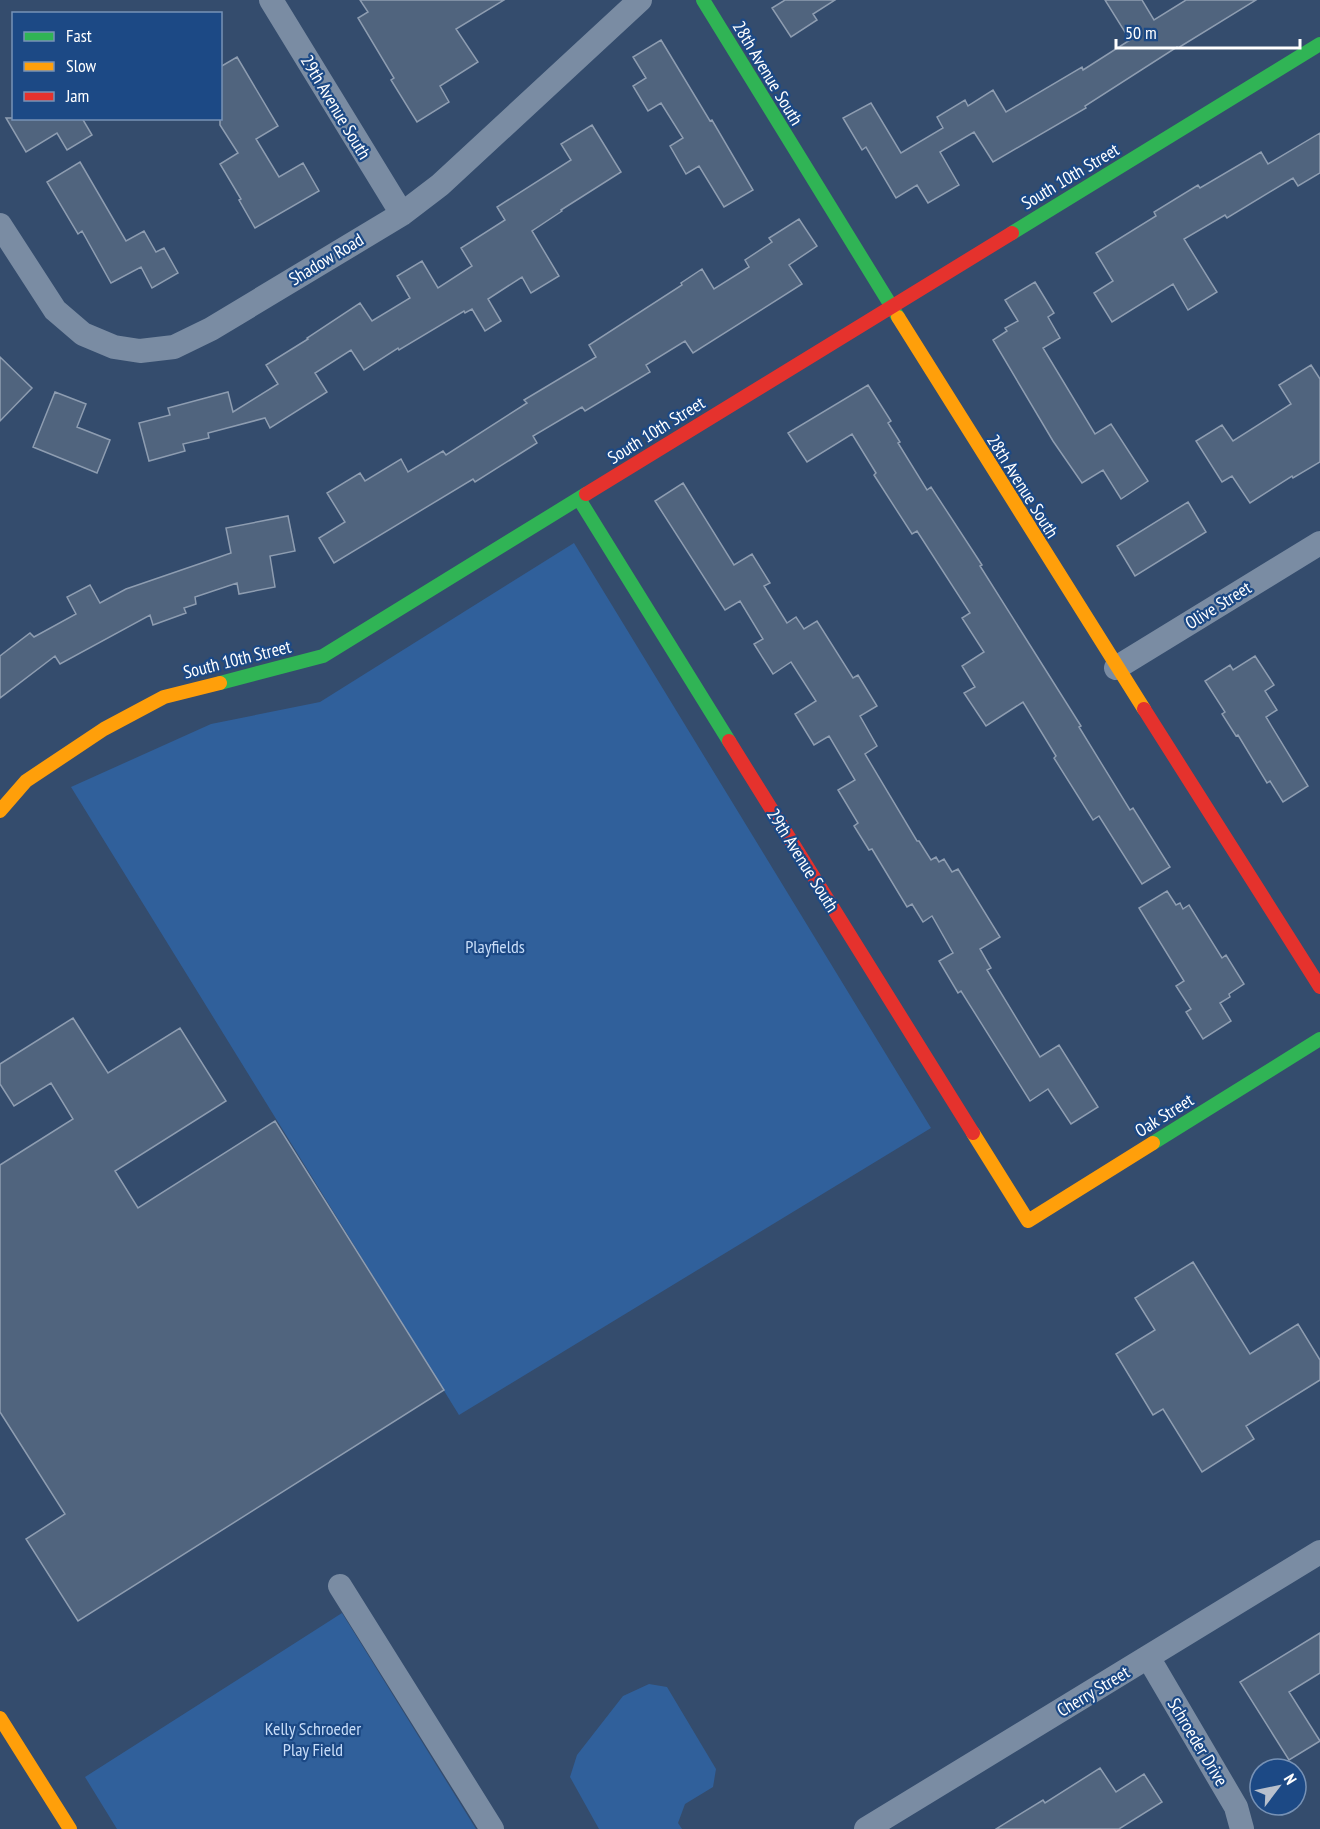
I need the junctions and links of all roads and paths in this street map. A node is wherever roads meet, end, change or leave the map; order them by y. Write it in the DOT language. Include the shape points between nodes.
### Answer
graph roads {
  1 [pos="271,0"];
  2 [pos="640,0"];
  3 [pos="703,0"];
  4 [pos="1320,44"];
  5 [pos="402,214"];
  6 [pos="0,225"];
  7 [pos="890,307"];
  8 [pos="579,498"];
  9 [pos="1320,543"];
  10 [pos="1116,668"];
  11 [pos="0,812"];
  12 [pos="1320,987"];
  13 [pos="1320,1039"];
  14 [pos="1028,1221"];
  15 [pos="1320,1552"];
  16 [pos="340,1586"];
  17 [pos="1148,1657"];
  18 [pos="0,1718"];
  19 [pos="70,1829"];
  20 [pos="492,1829"];
  21 [pos="866,1829"];
  22 [pos="1242,1829"];
  1 -- 5 [label="street, 29th Avenue South"];
  2 -- 5 [label="street, Shadow Road" via="440,185"];
  3 -- 7 [label="street, 28th Avenue South"];
  4 -- 7 [label="street, South 10th Street"];
  5 -- 6 [label="street, Shadow Road" via="210,329 174,347 140,351 114,347 83,334 55,310"];
  7 -- 8 [label="street, South 10th Street"];
  7 -- 10 [label="street, 28th Avenue South"];
  8 -- 11 [label="street, South 10th Street" via="323,656 164,697 144,707 26,781"];
  8 -- 14 [label="street, 29th Avenue South"];
  9 -- 10 [label="street, Olive Street"];
  10 -- 12 [label="street, 28th Avenue South"];
  13 -- 14 [label="street, Oak Street"];
  15 -- 17 [label="street, Cherry Street"];
  16 -- 20 [label="street"];
  17 -- 21 [label="street, Cherry Street"];
  17 -- 22 [label="street, Schroeder Drive" via="1236,1807"];
  18 -- 19 [label="street"];
}
